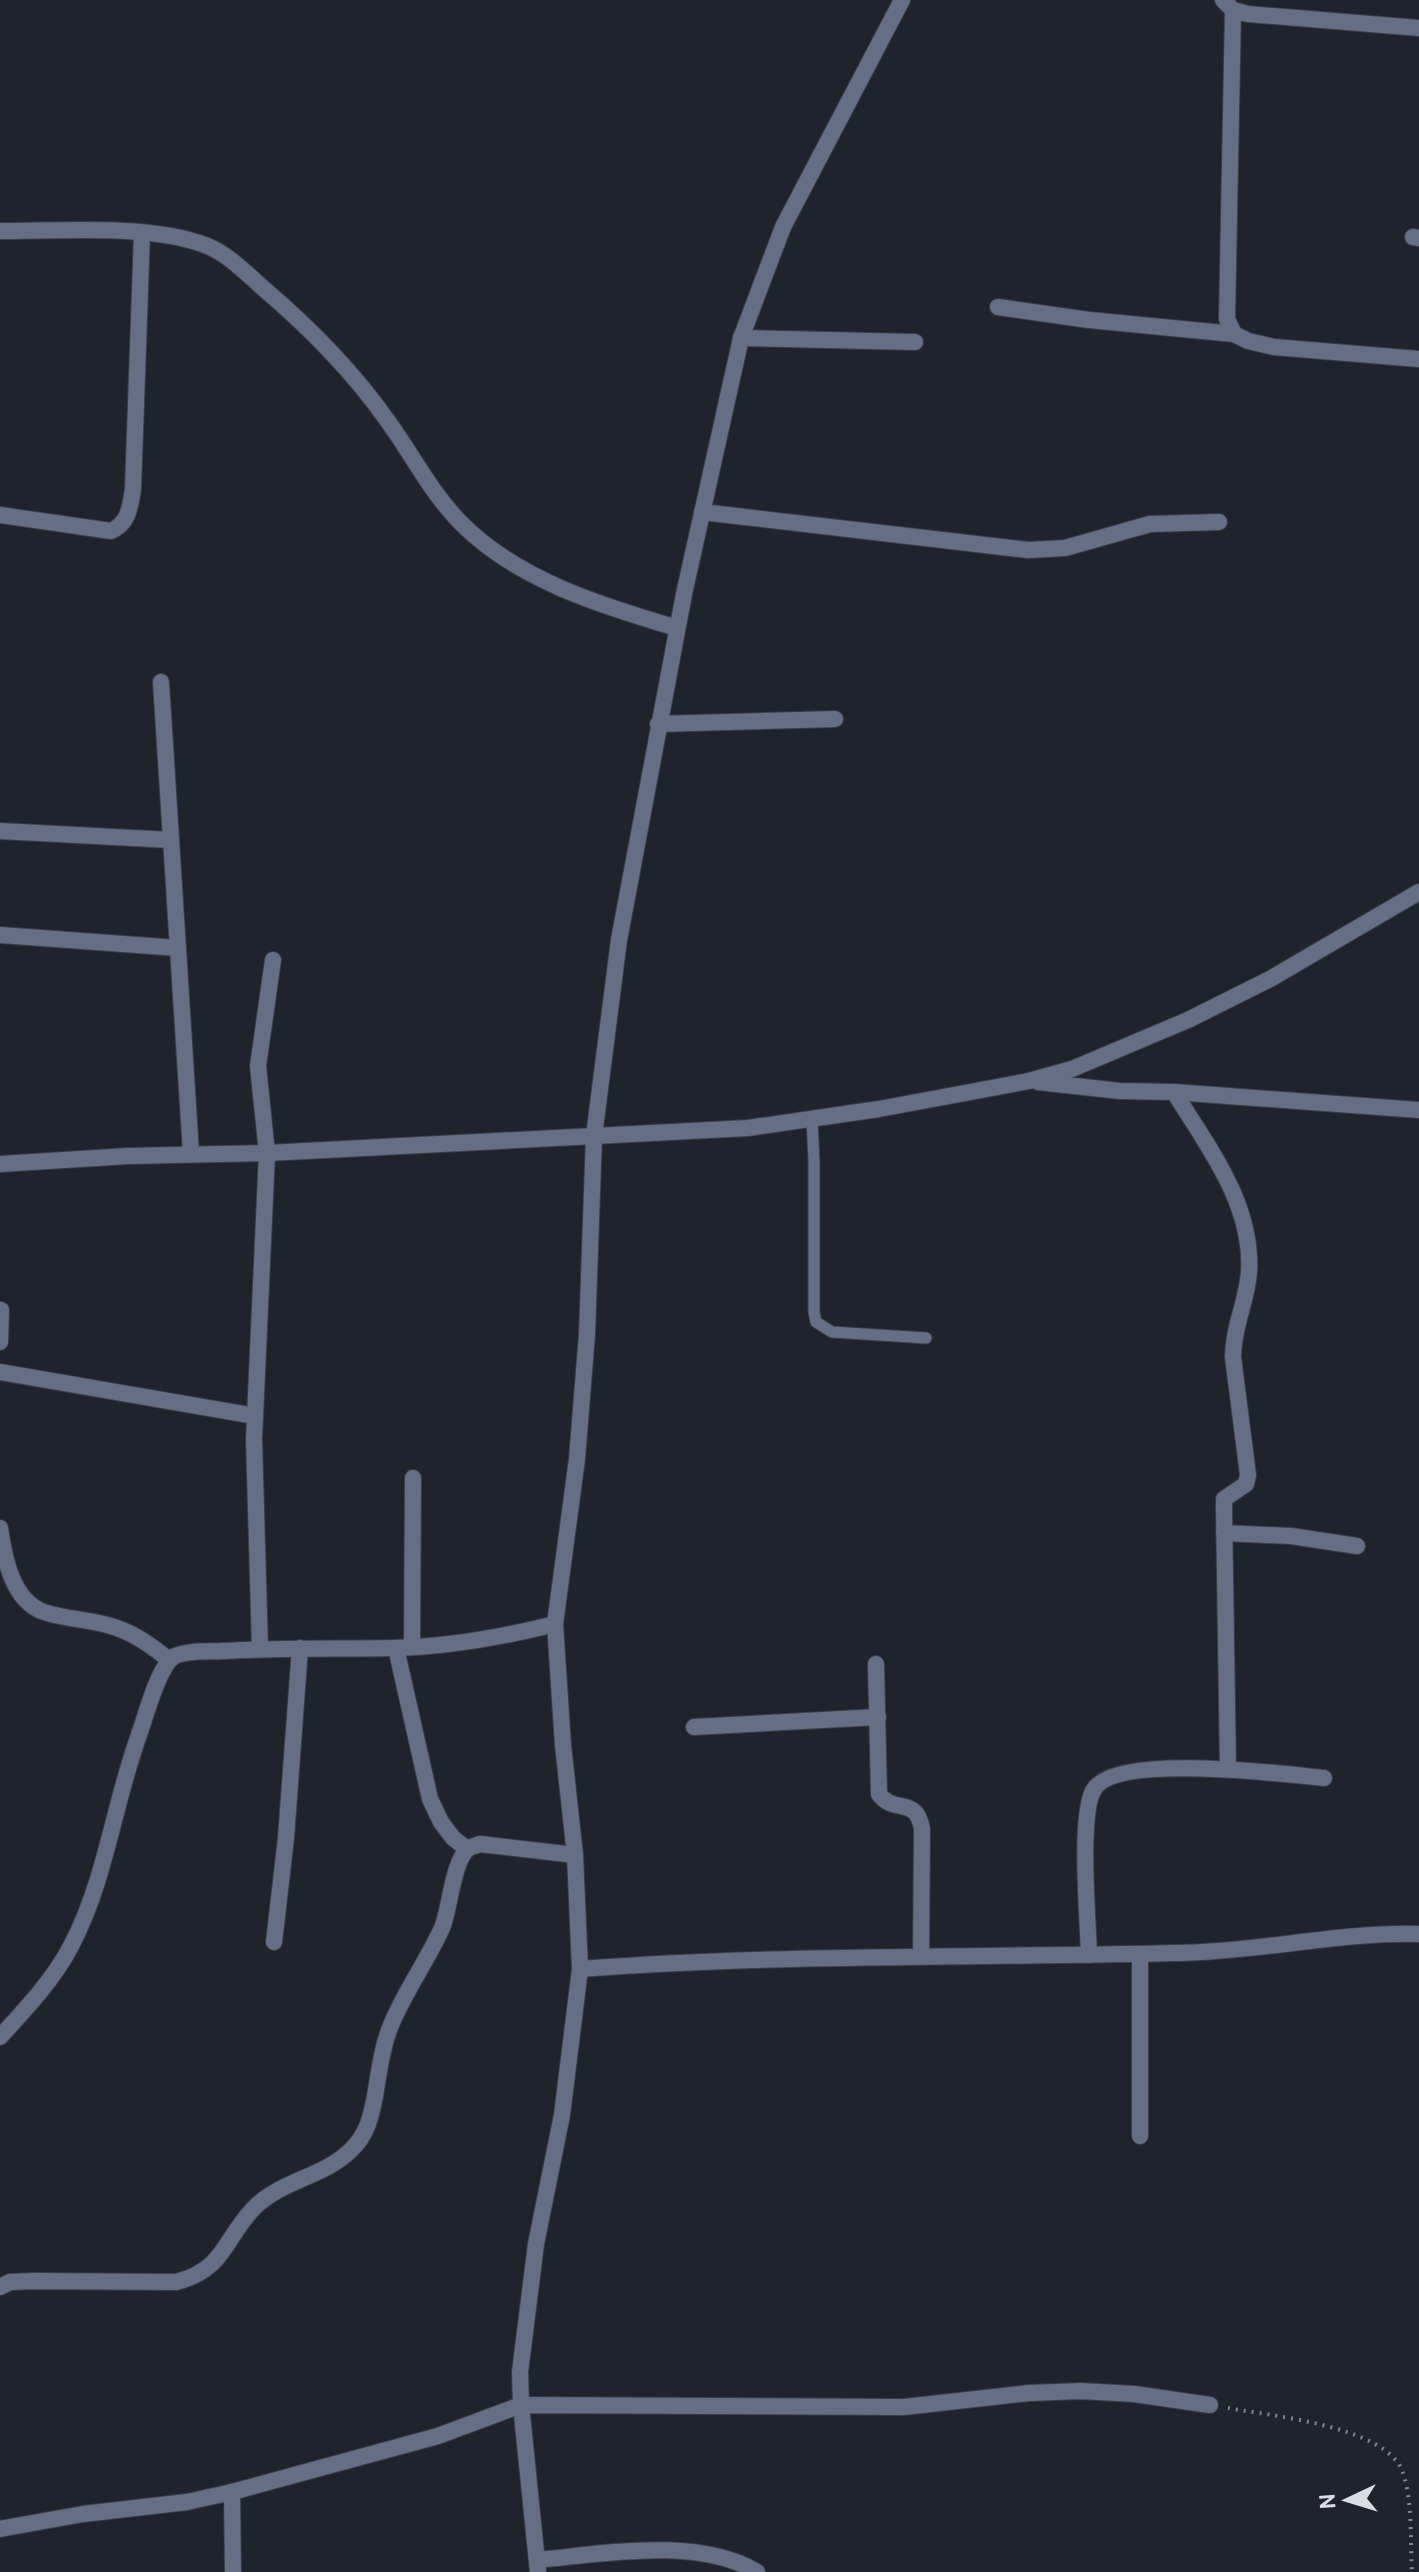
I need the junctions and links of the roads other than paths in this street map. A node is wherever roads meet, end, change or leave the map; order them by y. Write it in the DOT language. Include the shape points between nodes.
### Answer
graph roads {
  1 [pos="902,0"];
  2 [pos="1228,5"];
  3 [pos="1419,28"];
  4 [pos="0,231"];
  5 [pos="142,233"];
  6 [pos="998,307"];
  7 [pos="1234,334"];
  8 [pos="741,338"];
  9 [pos="915,342"];
  10 [pos="1419,359"];
  11 [pos="702,512"];
  12 [pos="0,515"];
  13 [pos="1219,522"];
  14 [pos="677,628"];
  15 [pos="161,682"];
  16 [pos="835,719"];
  17 [pos="658,724"];
  18 [pos="0,831"];
  19 [pos="171,840"];
  20 [pos="1419,892"];
  21 [pos="0,935"];
  22 [pos="178,948"];
  23 [pos="273,960"];
  24 [pos="1029,1081"];
  25 [pos="1174,1092"];
  26 [pos="1419,1110"];
  27 [pos="812,1119"];
  28 [pos="594,1136"];
  29 [pos="191,1153"];
  30 [pos="267,1153"];
  31 [pos="0,1164"];
  32 [pos="1,1310"];
  33 [pos="926,1338"];
  34 [pos="0,1342"];
  35 [pos="0,1372"];
  36 [pos="255,1416"];
  37 [pos="413,1478"];
  38 [pos="0,1528"];
  39 [pos="1224,1533"];
  40 [pos="1357,1546"];
  41 [pos="555,1624"];
  42 [pos="300,1648"];
  43 [pos="404,1648"];
  44 [pos="260,1649"];
  45 [pos="169,1660"];
  46 [pos="876,1664"];
  47 [pos="878,1717"];
  48 [pos="694,1727"];
  49 [pos="1228,1769"];
  50 [pos="1324,1778"];
  51 [pos="467,1849"];
  52 [pos="575,1855"];
  53 [pos="1419,1934"];
  54 [pos="274,1942"];
  55 [pos="1140,1954"];
  56 [pos="1089,1955"];
  57 [pos="921,1956"];
  58 [pos="580,1969"];
  59 [pos="0,2037"];
  60 [pos="1140,2136"];
  61 [pos="0,2287"];
  62 [pos="521,2405"];
  63 [pos="1210,2405"];
  64 [pos="232,2492"];
  65 [pos="0,2529"];
  66 [pos="538,2566"];
  67 [pos="233,2572"];
  68 [pos="757,2572"];
  1 -- 8 [label="street" via="804,183 767,263"];
  2 -- 3 [label="street" via="1248,14"];
  2 -- 7 [label="street" via="1227,319"];
  4 -- 5 [label="street"];
  5 -- 12 [label="street" via="133,489 122,526 111,531"];
  5 -- 14 [label="street" via="208,246 314,332 350,370 441,502 494,551 532,575"];
  6 -- 7 [label="street"];
  7 -- 10 [label="street" via="1274,347"];
  8 -- 9 [label="street"];
  8 -- 11 [label="street"];
  11 -- 13 [label="street" via="1028,550 1065,548 1150,524"];
  11 -- 14 [label="street"];
  14 -- 17 [label="street"];
  15 -- 19 [label="street"];
  16 -- 17 [label="street"];
  17 -- 28 [label="street" via="619,940"];
  18 -- 19 [label="street"];
  19 -- 22 [label="street"];
  20 -- 24 [label="street" via="1188,1020 1072,1069"];
  21 -- 22 [label="street"];
  22 -- 29 [label="street"];
  23 -- 30 [label="street" via="258,1066"];
  24 -- 25 [label="street"];
  24 -- 27 [label="street"];
  25 -- 26 [label="street"];
  25 -- 39 [label="street" via="1238,1202 1247,1245 1249,1273 1233,1357 1248,1475 1246,1484 1224,1499"];
  27 -- 28 [label="street"];
  27 -- 33 [label="lane" via="816,1322 832,1332"];
  28 -- 30 [label="street"];
  28 -- 41 [label="street" via="587,1334"];
  29 -- 30 [label="street"];
  29 -- 31 [label="street"];
  30 -- 36 [label="street"];
  32 -- 34 [label="street"];
  35 -- 36 [label="street"];
  36 -- 44 [label="street"];
  37 -- 43 [label="street"];
  38 -- 45 [label="street" via="11,1577 30,1605 135,1635"];
  39 -- 40 [label="street"];
  39 -- 49 [label="street"];
  41 -- 43 [label="street"];
  41 -- 52 [label="street"];
  42 -- 43 [label="street"];
  42 -- 44 [label="street"];
  42 -- 54 [label="street"];
  43 -- 51 [label="street" via="430,1799 453,1838"];
  44 -- 45 [label="street" via="193,1652"];
  45 -- 59 [label="street" via="129,1760 72,1945"];
  46 -- 47 [label="street"];
  47 -- 48 [label="street"];
  47 -- 57 [label="street" via="879,1794 920,1817"];
  49 -- 50 [label="street"];
  49 -- 56 [label="street" via="1125,1772 1094,1787 1086,1817"];
  51 -- 52 [label="street" via="480,1844"];
  51 -- 61 [label="street" via="458,1863 441,1928 389,2028 371,2117 364,2136 350,2151 258,2204 214,2263 195,2277 152,2283 10,2282"];
  52 -- 58 [label="street"];
  53 -- 55 [label="street"];
  55 -- 56 [label="street"];
  55 -- 60 [label="street"];
  56 -- 57 [label="street"];
  57 -- 58 [label="street" via="680,1961"];
  58 -- 62 [label="street" via="562,2115 533,2268"];
  62 -- 63 [label="street" via="904,2407 1081,2391"];
  62 -- 64 [label="street" via="438,2436"];
  62 -- 66 [label="street"];
  64 -- 65 [label="street"];
  64 -- 67 [label="street"];
  66 -- 68 [label="street" via="643,2551 732,2559"];
}
